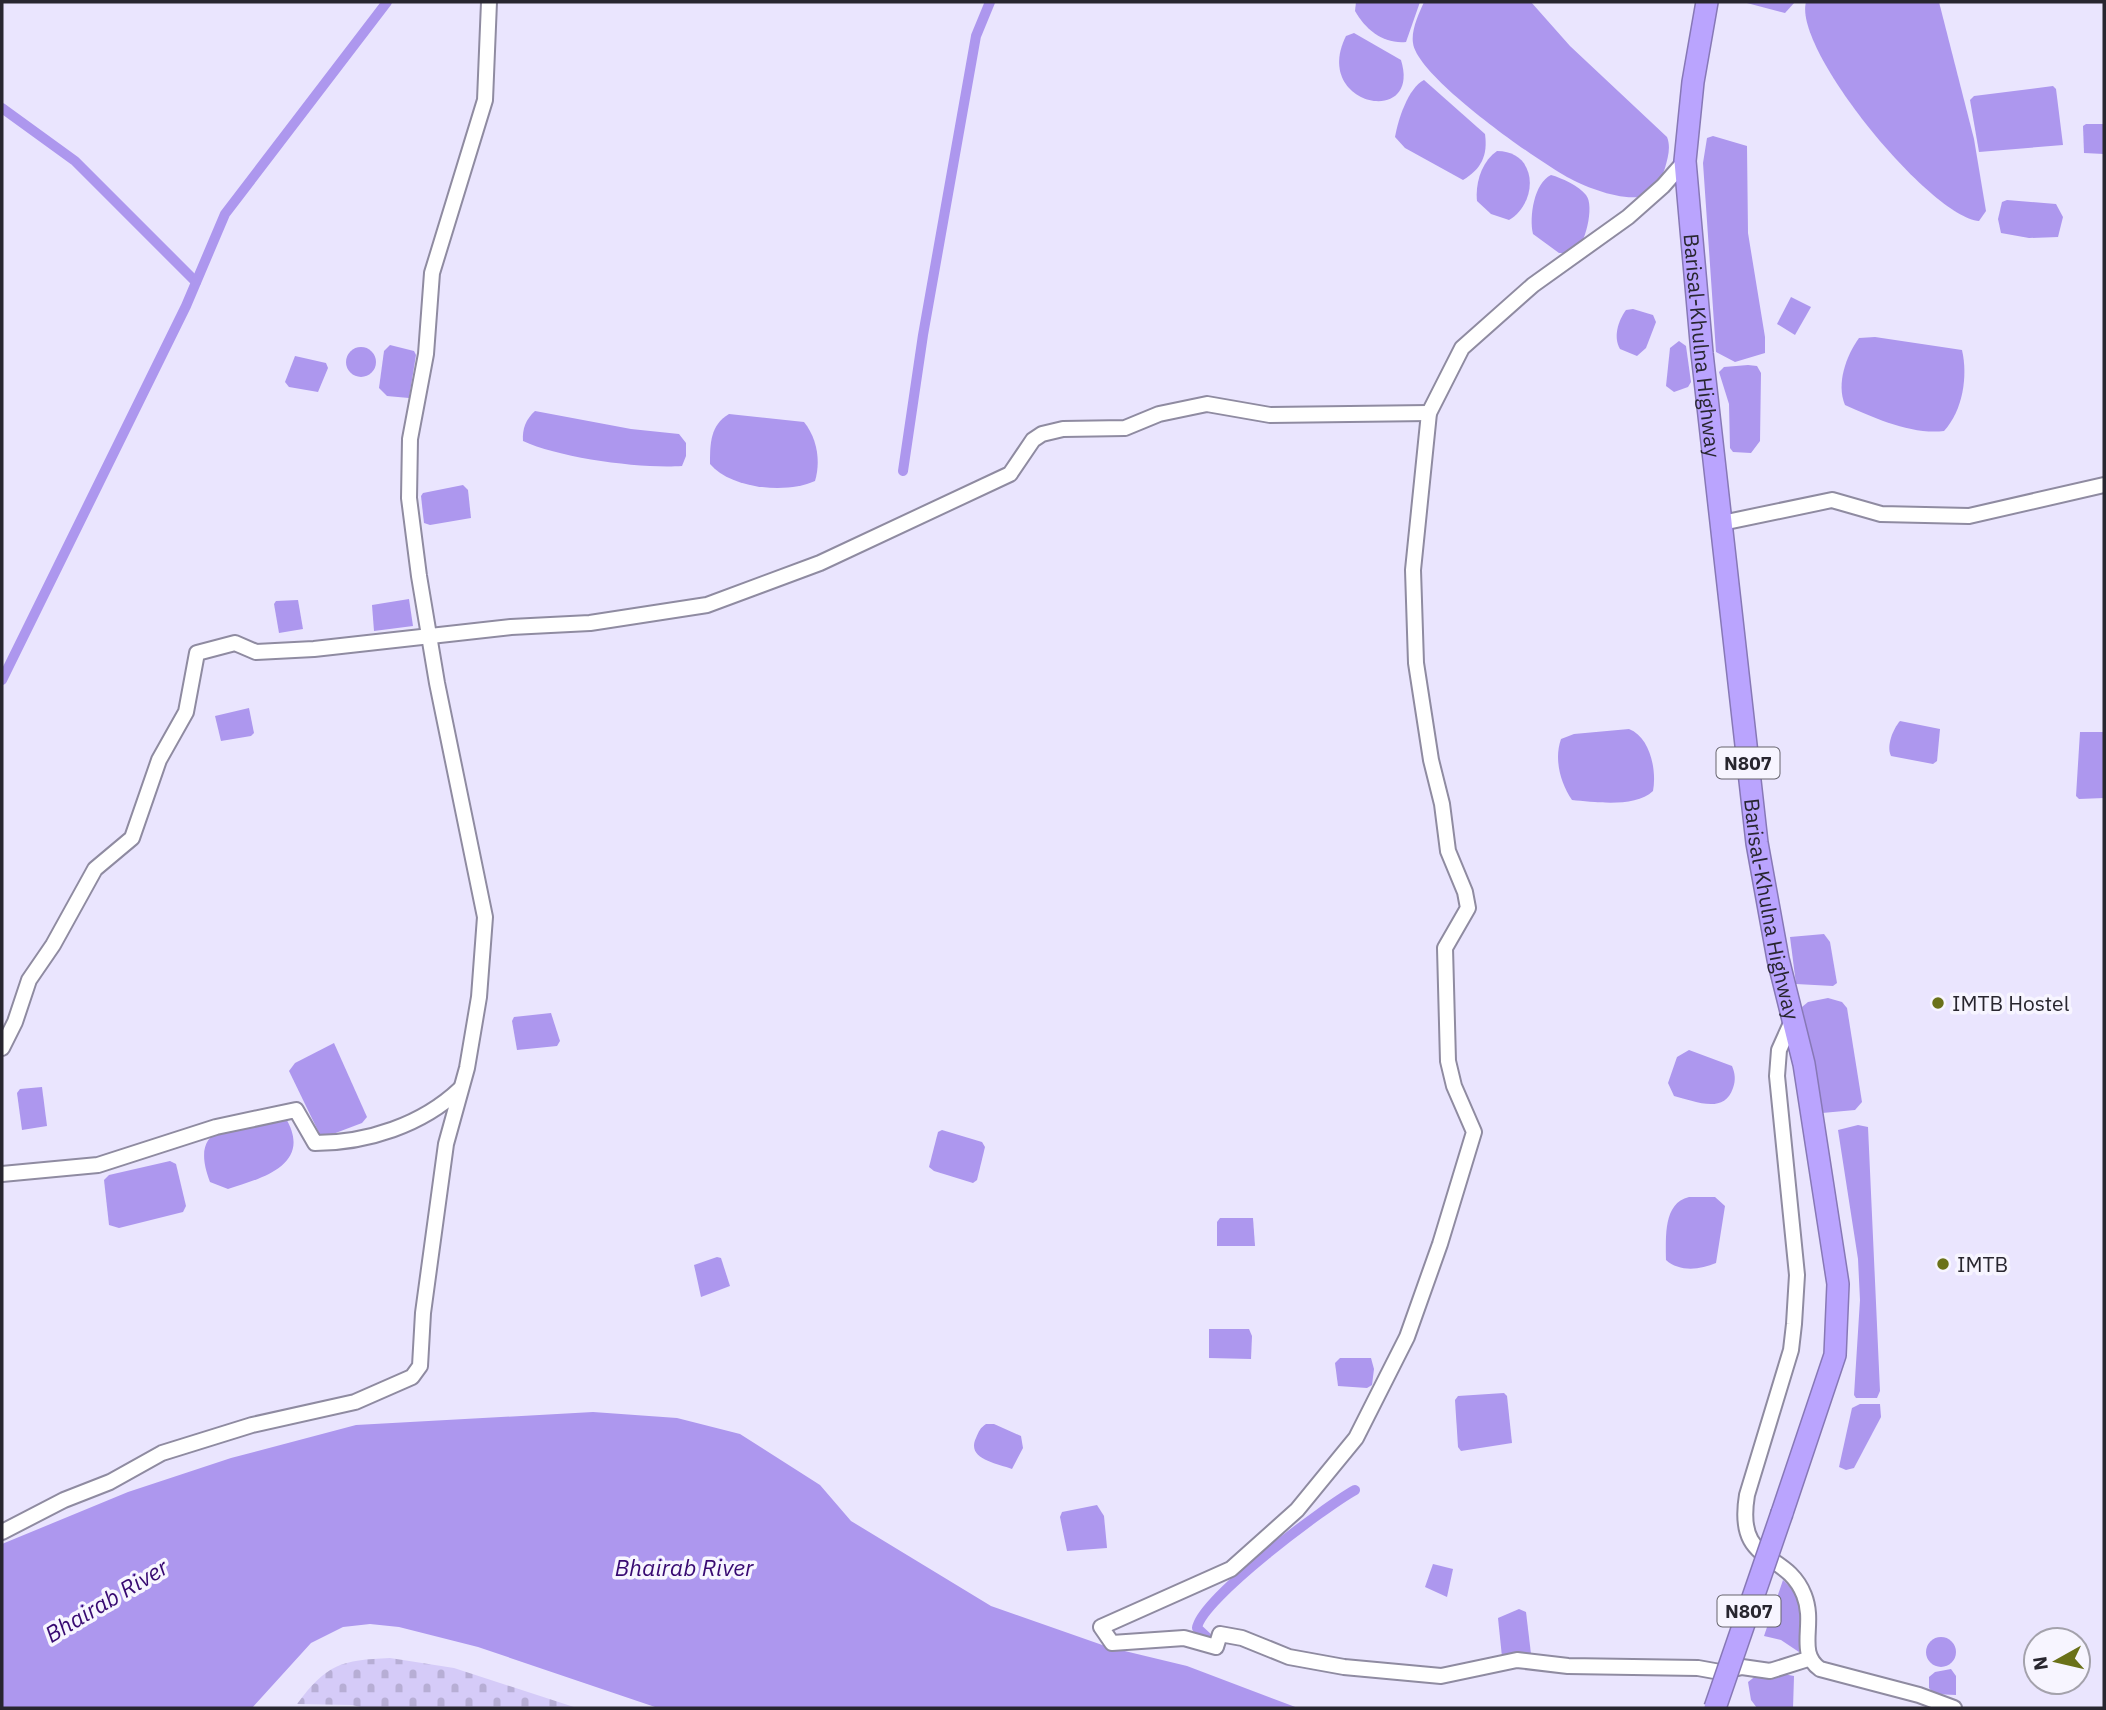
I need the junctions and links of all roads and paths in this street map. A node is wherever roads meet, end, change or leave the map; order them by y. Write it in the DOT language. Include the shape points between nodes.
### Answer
graph roads {
  1 [pos="489,2"];
  2 [pos="1707,2"];
  3 [pos="1685,161"];
  4 [pos="1429,413"];
  5 [pos="2104,485"];
  6 [pos="1722,523"];
  7 [pos="430,636"];
  8 [pos="1793,1019"];
  9 [pos="2,1048"];
  10 [pos="462,1087"];
  11 [pos="2,1174"];
  12 [pos="2,1532"];
  13 [pos="1808,1659"];
  14 [pos="1716,1708"];
  15 [pos="1954,1708"];
  1 -- 7 [label="street" via="485,100 432,273 426,354 410,439 409,498"];
  2 -- 3 [label="highway, Barisal-Khulna Highway / N807"];
  3 -- 4 [label="street" via="1628,217 1533,285 1462,348"];
  3 -- 6 [label="highway, Barisal-Khulna Highway / N807"];
  4 -- 7 [label="street" via="1270,415 1207,404 1159,414 1125,428 1063,429 1034,440 1010,474 820,563 707,606 590,623"];
  4 -- 13 [label="street" via="1413,570 1416,663 1448,851 1468,908 1445,948 1448,1061 1474,1132 1407,1336 1356,1438 1297,1510 1231,1569 1101,1627 1112,1643 1184,1638 1214,1647 1220,1634 1289,1657 1441,1676 1517,1660 1720,1672 1742,1667 1770,1671"];
  5 -- 6 [label="street" via="1969,516 1881,514 1832,500"];
  6 -- 8 [label="highway, Barisal-Khulna Highway / N807" via="1757,843"];
  7 -- 9 [label="street" via="256,652 234,643 197,653 186,712 159,760 132,838 95,869 29,980"];
  7 -- 10 [label="street" via="485,917 478,997"];
  8 -- 13 [label="street" via="1779,1050 1777,1076 1797,1275 1794,1324 1791,1350 1743,1516 1746,1534 1804,1594 1811,1623"];
  8 -- 14 [label="highway, Barisal-Khulna Highway / N807, bridge" via="1838,1284 1835,1355"];
  10 -- 11 [label="street" via="414,1122 359,1138 315,1143 296,1110 216,1127 98,1165"];
  10 -- 12 [label="street" via="446,1144 418,1372 355,1402 252,1425 162,1453"];
  13 -- 15 [label="street" via="1820,1670"];
}
